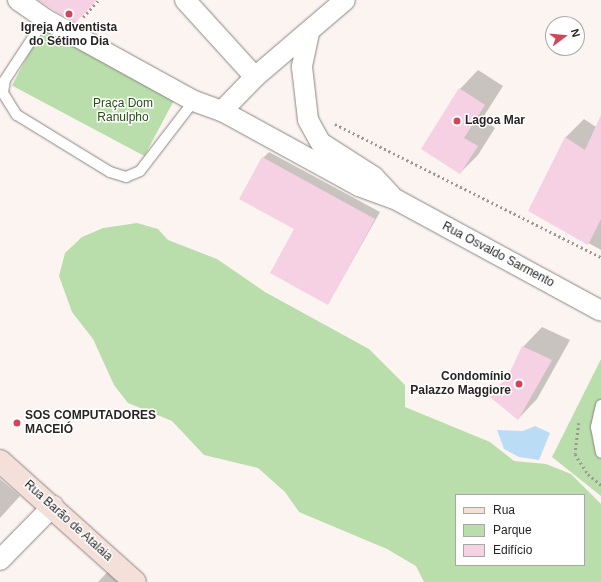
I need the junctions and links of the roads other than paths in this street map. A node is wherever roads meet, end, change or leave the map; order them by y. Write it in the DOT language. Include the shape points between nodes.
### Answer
graph roads {
  1 [pos="18,0"];
  2 [pos="185,0"];
  3 [pos="345,0"];
  4 [pos="45,19"];
  5 [pos="309,33"];
  6 [pos="255,77"];
  7 [pos="194,101"];
  8 [pos="222,111"];
  9 [pos="308,120"];
  10 [pos="285,145"];
  11 [pos="395,199"];
  12 [pos="601,311"];
  13 [pos="601,405"];
  14 [pos="601,453"];
  15 [pos="0,461"];
  16 [pos="53,506"];
  17 [pos="0,560"];
  18 [pos="135,582"];
  1 -- 4 [label="street, Rua Osvaldo Sarmento"];
  2 -- 6 [label="street"];
  3 -- 5 [label="street"];
  4 -- 7 [label="street, Rua Osvaldo Sarmento"];
  4 -- 7 [label="lane" via="5,80 3,93 17,115 110,172 126,177 140,171"];
  5 -- 6 [label="street"];
  5 -- 9 [label="street, Rua Osvaldo Sarmento" via="302,68"];
  6 -- 8 [label="street"];
  7 -- 8 [label="street, Rua Osvaldo Sarmento"];
  8 -- 10 [label="street, Rua Osvaldo Sarmento"];
  9 -- 10 [label="street"];
  9 -- 11 [label="street, Rua Osvaldo Sarmento" via="321,142 374,177"];
  10 -- 11 [label="street, Rua Osvaldo Sarmento" via="359,186"];
  11 -- 12 [label="street, Rua Osvaldo Sarmento"];
  13 -- 14 [label="lane" via="596,427"];
  15 -- 16 [label="main road, Rua Barão de Atalaia"];
  16 -- 17 [label="street"];
  16 -- 18 [label="main road, Rua Barão de Atalaia"];
}
